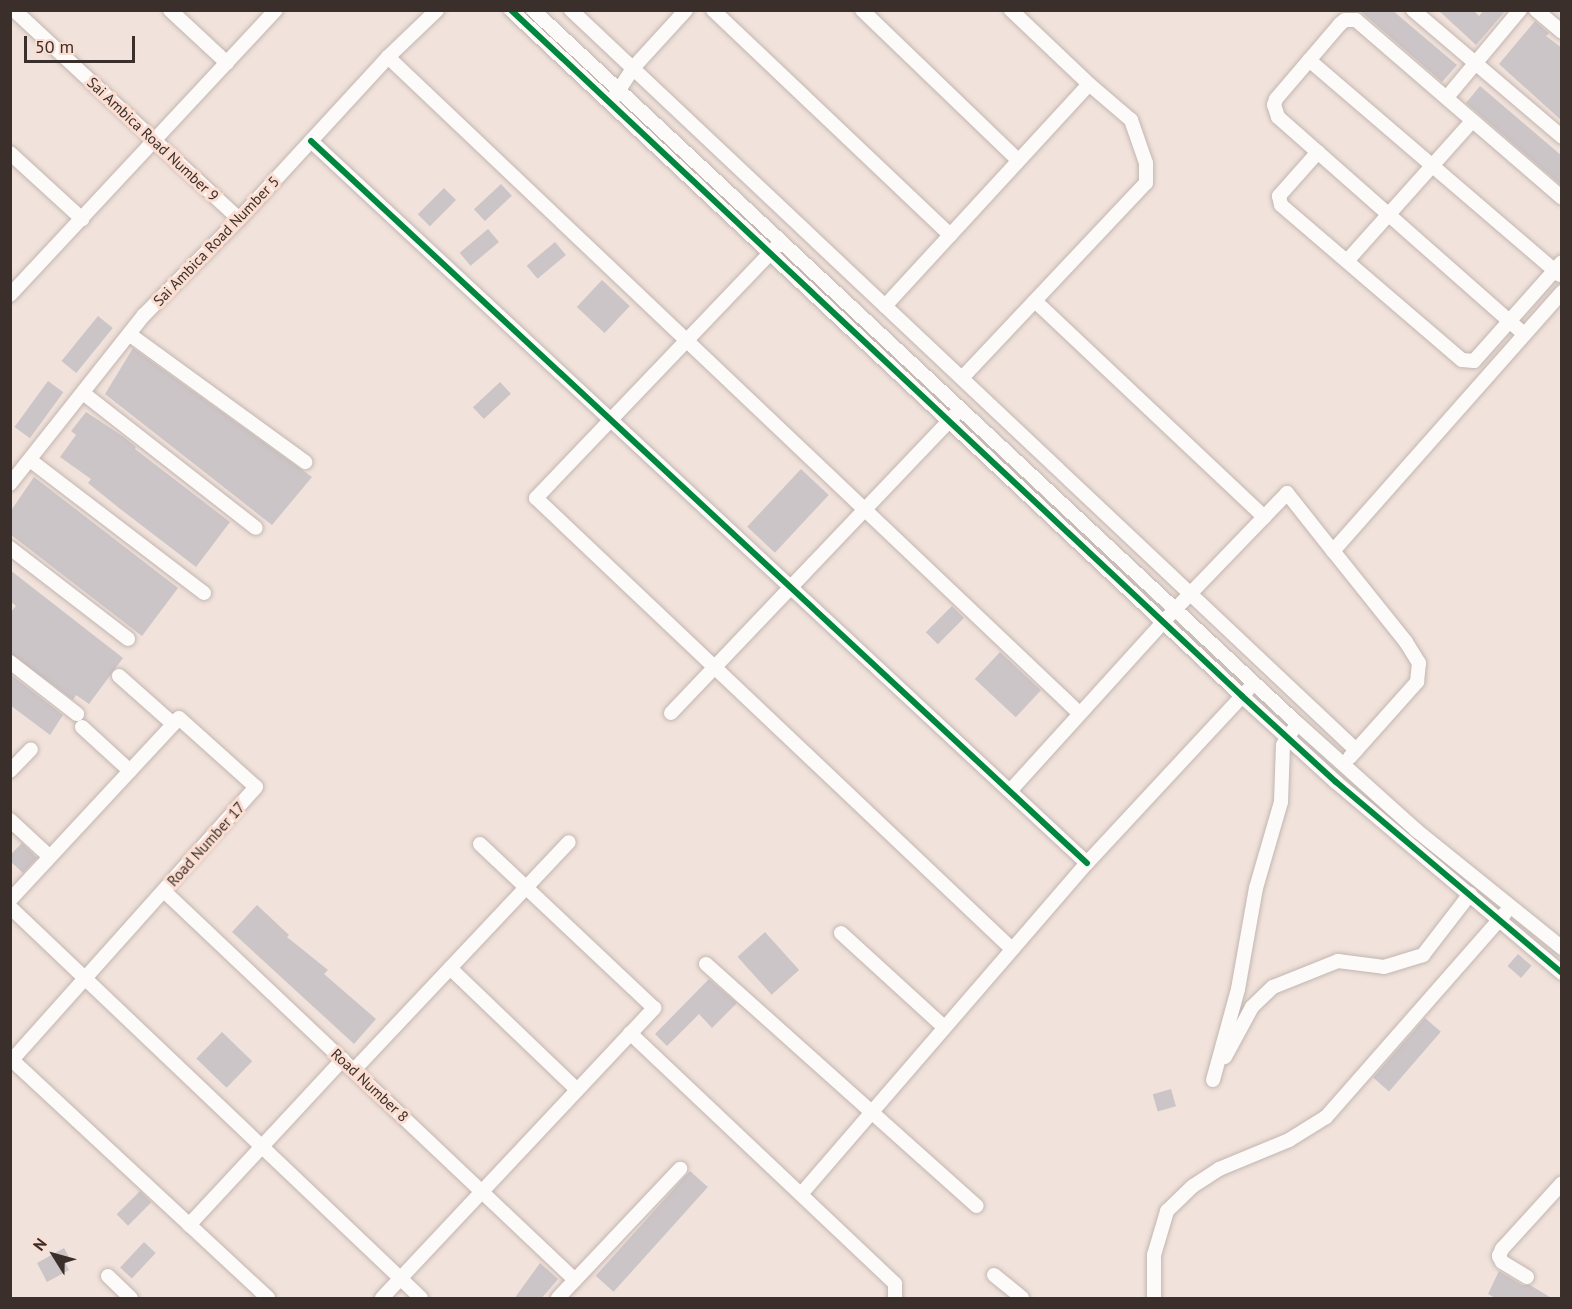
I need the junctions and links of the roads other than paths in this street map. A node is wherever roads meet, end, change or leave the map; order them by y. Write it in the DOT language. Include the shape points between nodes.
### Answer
graph roads {
  1 [pos="14,10"];
  2 [pos="170,10"];
  3 [pos="276,10"];
  4 [pos="436,10"];
  5 [pos="511,10"];
  6 [pos="533,10"];
  7 [pos="571,10"];
  8 [pos="686,10"];
  9 [pos="713,10"];
  10 [pos="862,10"];
  11 [pos="1011,10"];
  12 [pos="1413,10"];
  13 [pos="1520,10"];
  14 [pos="1536,10"];
  15 [pos="1562,32"];
  16 [pos="388,57"];
  17 [pos="1309,60"];
  18 [pos="227,63"];
  19 [pos="1475,64"];
  20 [pos="633,68"];
  21 [pos="1089,84"];
  22 [pos="619,90"];
  23 [pos="1448,96"];
  24 [pos="611,103"];
  25 [pos="1472,121"];
  26 [pos="1562,137"];
  27 [pos="155,141"];
  28 [pos="311,141"];
  29 [pos="1318,152"];
  30 [pos="10,153"];
  31 [pos="1018,160"];
  32 [pos="1432,165"];
  33 [pos="1562,198"];
  34 [pos="1389,215"];
  35 [pos="82,219"];
  36 [pos="239,219"];
  37 [pos="950,235"];
  38 [pos="780,242"];
  39 [pos="770,254"];
  40 [pos="1347,261"];
  41 [pos="1559,269"];
  42 [pos="1562,292"];
  43 [pos="10,295"];
  44 [pos="1035,301"];
  45 [pos="885,306"];
  46 [pos="1509,321"];
  47 [pos="129,334"];
  48 [pos="1524,334"];
  49 [pos="685,339"];
  50 [pos="962,378"];
  51 [pos="83,393"];
  52 [pos="960,409"];
  53 [pos="610,419"];
  54 [pos="949,421"];
  55 [pos="30,460"];
  56 [pos="305,462"];
  57 [pos="10,484"];
  58 [pos="865,510"];
  59 [pos="1264,517"];
  60 [pos="256,528"];
  61 [pos="10,548"];
  62 [pos="1333,551"];
  63 [pos="791,588"];
  64 [pos="204,593"];
  65 [pos="1192,594"];
  66 [pos="1177,611"];
  67 [pos="1164,622"];
  68 [pos="128,639"];
  69 [pos="10,662"];
  70 [pos="715,668"];
  71 [pos="119,676"];
  72 [pos="1254,683"];
  73 [pos="1242,696"];
  74 [pos="1079,713"];
  75 [pos="671,714"];
  76 [pos="176,721"];
  77 [pos="1298,724"];
  78 [pos="1287,738"];
  79 [pos="31,749"];
  80 [pos="1356,750"];
  81 [pos="1343,765"];
  82 [pos="10,771"];
  83 [pos="130,771"];
  84 [pos="1010,791"];
  85 [pos="10,820"];
  86 [pos="569,842"];
  87 [pos="480,844"];
  88 [pos="50,857"];
  89 [pos="1087,863"];
  90 [pos="526,888"];
  91 [pos="164,891"];
  92 [pos="1470,894"];
  93 [pos="10,900"];
  94 [pos="10,907"];
  95 [pos="1510,907"];
  96 [pos="1500,920"];
  97 [pos="841,933"];
  98 [pos="1562,948"];
  99 [pos="1012,949"];
  100 [pos="706,964"];
  101 [pos="1559,964"];
  102 [pos="450,968"];
  103 [pos="85,978"];
  104 [pos="944,1027"];
  105 [pos="630,1033"];
  106 [pos="343,1059"];
  107 [pos="11,1061"];
  108 [pos="354,1070"];
  109 [pos="577,1090"];
  110 [pos="871,1113"];
  111 [pos="262,1147"];
  112 [pos="680,1169"];
  113 [pos="1562,1183"];
  114 [pos="483,1191"];
  115 [pos="802,1193"];
  116 [pos="977,1206"];
  117 [pos="189,1225"];
  118 [pos="994,1275"];
  119 [pos="108,1276"];
  120 [pos="1527,1277"];
  121 [pos="400,1279"];
  122 [pos="575,1280"];
  123 [pos="131,1299"];
  124 [pos="268,1299"];
  125 [pos="382,1299"];
  126 [pos="421,1299"];
  127 [pos="558,1299"];
  128 [pos="895,1299"];
  129 [pos="1022,1299"];
  130 [pos="1154,1299"];
  1 -- 27 [label="street, Sai Ambica Road Number 9"];
  2 -- 18 [label="street"];
  3 -- 18 [label="street"];
  4 -- 16 [label="street, Sai Ambica Road Number 5"];
  5 -- 24 [label="street"];
  6 -- 22 [label="street"];
  7 -- 20 [label="street"];
  8 -- 20 [label="street"];
  9 -- 37 [label="street"];
  10 -- 31 [label="street"];
  11 -- 21 [label="street"];
  12 -- 19 [label="street"];
  13 -- 19 [label="street"];
  14 -- 15 [label="street"];
  16 -- 28 [label="street, Sai Ambica Road Number 5"];
  16 -- 49 [label="street"];
  17 -- 25 [label="street" via="1340,24 1356,20"];
  17 -- 29 [label="street" via="1274,105 1278,117"];
  17 -- 32 [label="street"];
  18 -- 27 [label="street"];
  19 -- 23 [label="street"];
  19 -- 26 [label="street"];
  20 -- 22 [label="street"];
  20 -- 45 [label="street"];
  21 -- 31 [label="street"];
  21 -- 44 [label="street" via="1131,120 1146,163 1146,183"];
  22 -- 24 [label="street"];
  22 -- 38 [label="street"];
  24 -- 39 [label="street"];
  25 -- 32 [label="street"];
  25 -- 33 [label="street"];
  27 -- 35 [label="street"];
  27 -- 36 [label="street, Sai Ambica Road Number 9"];
  28 -- 36 [label="street, Sai Ambica Road Number 5"];
  28 -- 53 [label="street"];
  29 -- 34 [label="street"];
  29 -- 40 [label="street" via="1279,196 1281,205"];
  30 -- 35 [label="street"];
  31 -- 37 [label="street"];
  32 -- 34 [label="street"];
  32 -- 41 [label="street"];
  34 -- 40 [label="street"];
  34 -- 46 [label="street"];
  35 -- 43 [label="street"];
  36 -- 47 [label="street, Sai Ambica Road Number 5"];
  37 -- 45 [label="street"];
  38 -- 39 [label="street"];
  38 -- 52 [label="street"];
  39 -- 49 [label="street"];
  39 -- 54 [label="street"];
  40 -- 46 [label="street" via="1462,360 1474,361"];
  41 -- 46 [label="street"];
  42 -- 48 [label="street"];
  44 -- 50 [label="street"];
  44 -- 59 [label="street"];
  45 -- 50 [label="street"];
  46 -- 48 [label="street"];
  47 -- 51 [label="street, Sai Ambica Road Number 5"];
  47 -- 56 [label="street"];
  48 -- 62 [label="street"];
  49 -- 53 [label="street"];
  49 -- 58 [label="street"];
  50 -- 65 [label="street"];
  51 -- 55 [label="street, Sai Ambica Road Number 5"];
  51 -- 60 [label="street"];
  52 -- 54 [label="street"];
  52 -- 66 [label="street"];
  53 -- 63 [label="street"];
  53 -- 70 [label="street" via="536,498"];
  54 -- 58 [label="street"];
  54 -- 67 [label="street"];
  55 -- 57 [label="street, Sai Ambica Road Number 5"];
  55 -- 64 [label="street"];
  58 -- 63 [label="street"];
  58 -- 74 [label="street"];
  59 -- 62 [label="street" via="1287,493"];
  59 -- 65 [label="street"];
  61 -- 68 [label="street"];
  62 -- 80 [label="street" via="1419,663 1417,682"];
  63 -- 70 [label="street"];
  63 -- 84 [label="street"];
  65 -- 66 [label="street"];
  65 -- 80 [label="street"];
  66 -- 67 [label="street"];
  66 -- 72 [label="street"];
  67 -- 73 [label="street"];
  67 -- 74 [label="street"];
  69 -- 83 [label="street" via="80,721"];
  70 -- 75 [label="street"];
  70 -- 99 [label="street"];
  71 -- 76 [label="street"];
  72 -- 73 [label="street"];
  72 -- 77 [label="street"];
  73 -- 78 [label="street"];
  73 -- 89 [label="street"];
  74 -- 84 [label="street"];
  76 -- 83 [label="street"];
  76 -- 91 [label="street, Road Number 17" via="256,787"];
  77 -- 78 [label="street"];
  77 -- 81 [label="street"];
  78 -- 92 [label="street"];
  78 -- 92 [label="street" via="1283,745 1281,802 1256,888 1238,989 1213,1080 1252,1007 1273,987 1338,961 1384,967 1423,955"];
  79 -- 82 [label="street"];
  80 -- 81 [label="street"];
  81 -- 95 [label="street"];
  83 -- 88 [label="street"];
  84 -- 89 [label="street"];
  85 -- 88 [label="street"];
  86 -- 90 [label="street"];
  87 -- 90 [label="street"];
  88 -- 93 [label="street"];
  89 -- 99 [label="street"];
  90 -- 102 [label="street"];
  90 -- 105 [label="street" via="654,1008"];
  91 -- 103 [label="street, Road Number 17"];
  91 -- 106 [label="street, Road Number 8"];
  92 -- 96 [label="street"];
  94 -- 103 [label="street"];
  95 -- 96 [label="street"];
  95 -- 98 [label="street"];
  96 -- 101 [label="street"];
  96 -- 130 [label="street" via="1326,1117 1289,1140 1219,1168 1167,1211 1154,1255"];
  97 -- 104 [label="street"];
  99 -- 104 [label="street"];
  100 -- 110 [label="street"];
  102 -- 108 [label="street"];
  102 -- 109 [label="street"];
  103 -- 107 [label="street, Road Number 17"];
  103 -- 111 [label="street"];
  104 -- 110 [label="street"];
  105 -- 109 [label="street"];
  105 -- 115 [label="street"];
  106 -- 108 [label="street, Road Number 8"];
  106 -- 111 [label="street"];
  107 -- 117 [label="street"];
  108 -- 114 [label="street, Road Number 8"];
  109 -- 114 [label="street"];
  110 -- 115 [label="street"];
  110 -- 116 [label="street"];
  111 -- 117 [label="street"];
  111 -- 121 [label="street"];
  112 -- 122 [label="street"];
  113 -- 120 [label="street" via="1499,1256"];
  114 -- 121 [label="street"];
  114 -- 122 [label="street, Road Number 8"];
  115 -- 128 [label="street" via="895,1284"];
  117 -- 124 [label="street"];
  118 -- 129 [label="street"];
  119 -- 123 [label="street"];
  121 -- 125 [label="street"];
  121 -- 126 [label="street"];
  122 -- 127 [label="street"];
}
